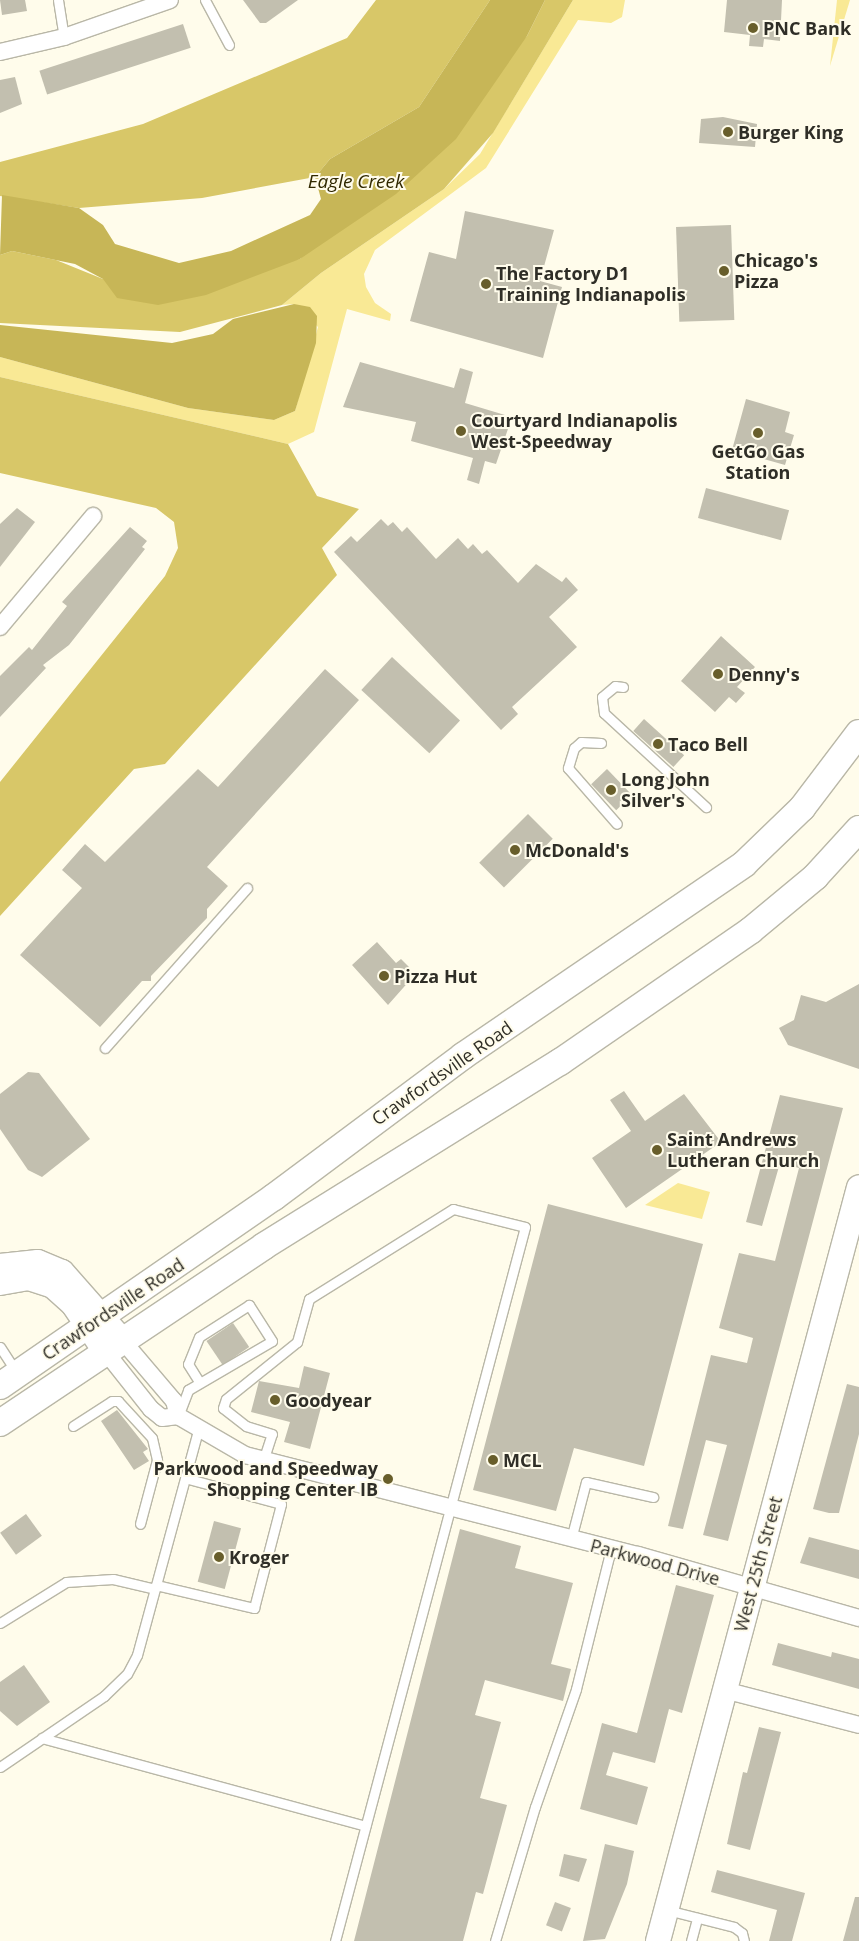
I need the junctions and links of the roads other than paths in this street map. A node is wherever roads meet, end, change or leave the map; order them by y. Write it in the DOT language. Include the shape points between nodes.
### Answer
graph roads {
  1 [pos="58,0"];
  2 [pos="170,0"];
  3 [pos="205,0"];
  4 [pos="64,36"];
  5 [pos="229,45"];
  6 [pos="0,52"];
  7 [pos="93,516"];
  8 [pos="0,627"];
  9 [pos="623,687"];
  10 [pos="859,733"];
  11 [pos="601,743"];
  12 [pos="706,807"];
  13 [pos="617,824"];
  14 [pos="859,829"];
  15 [pos="248,888"];
  16 [pos="105,1048"];
  17 [pos="859,1187"];
  18 [pos="0,1266"];
  19 [pos="0,1283"];
  20 [pos="95,1321"];
  21 [pos="114,1346"];
  22 [pos="0,1348"];
  23 [pos="9,1380"];
  24 [pos="200,1383"];
  25 [pos="178,1416"];
  26 [pos="0,1422"];
  27 [pos="73,1426"];
  28 [pos="198,1430"];
  29 [pos="263,1462"];
  30 [pos="185,1478"];
  31 [pos="653,1497"];
  32 [pos="449,1510"];
  33 [pos="140,1524"];
  34 [pos="571,1539"];
  35 [pos="611,1549"];
  36 [pos="155,1587"];
  37 [pos="751,1588"];
  38 [pos="859,1618"];
  39 [pos="0,1623"];
  40 [pos="724,1690"];
  41 [pos="859,1725"];
  42 [pos="42,1738"];
  43 [pos="0,1767"];
  44 [pos="364,1826"];
  45 [pos="667,1910"];
  46 [pos="697,1918"];
  47 [pos="335,1941"];
  48 [pos="495,1941"];
  49 [pos="658,1941"];
  50 [pos="691,1941"];
  51 [pos="744,1941"];
  1 -- 4 [label="lane"];
  2 -- 4 [label="street"];
  3 -- 5 [label="lane"];
  4 -- 6 [label="street"];
  7 -- 8 [label="street"];
  9 -- 12 [label="lane" via="610,688 602,697 604,713"];
  10 -- 20 [label="main road, Crawfordsville Road" via="802,808 744,864 463,1056 274,1197"];
  11 -- 13 [label="lane" via="581,742 574,748 568,768 573,780"];
  14 -- 21 [label="main road, Crawfordsville Road" via="814,877 750,931 532,1081 264,1246"];
  15 -- 16 [label="lane"];
  17 -- 37 [label="street, West 25th Street"];
  18 -- 20 [label="street" via="38,1262 62,1272"];
  19 -- 20 [label="street" via="29,1278 53,1286"];
  20 -- 21 [label="street"];
  20 -- 23 [label="main road, Crawfordsville Road"];
  21 -- 25 [label="street" via="174,1401"];
  21 -- 25 [label="street" via="151,1409 162,1418"];
  21 -- 26 [label="main road, Crawfordsville Road"];
  22 -- 23 [label="lane"];
  24 -- 24 [label="lane" via="272,1341 249,1305 199,1338 188,1364"];
  24 -- 25 [label="lane" via="188,1390"];
  25 -- 28 [label="street, Parkwood Drive"];
  27 -- 33 [label="lane" via="112,1401 118,1402 152,1438 157,1460"];
  28 -- 29 [label="street, Parkwood Drive"];
  28 -- 30 [label="lane"];
  29 -- 32 [label="street, Parkwood Drive"];
  29 -- 32 [label="lane" via="272,1434 246,1426 223,1408 226,1399 297,1342 308,1299 453,1209 525,1227"];
  30 -- 36 [label="lane"];
  30 -- 36 [label="lane" via="280,1504 254,1608"];
  31 -- 34 [label="lane" via="586,1482"];
  32 -- 34 [label="street, Parkwood Drive"];
  32 -- 44 [label="lane"];
  34 -- 35 [label="street, Parkwood Drive"];
  35 -- 37 [label="street, Parkwood Drive"];
  35 -- 48 [label="lane" via="576,1689 535,1807"];
  36 -- 39 [label="lane" via="113,1579 66,1582"];
  36 -- 42 [label="lane" via="127,1674"];
  37 -- 38 [label="street, Parkwood Drive"];
  37 -- 40 [label="street, West 25th Street"];
  40 -- 41 [label="street"];
  40 -- 45 [label="street, West 25th Street"];
  42 -- 43 [label="lane"];
  42 -- 44 [label="lane"];
  44 -- 47 [label="lane"];
  45 -- 46 [label="lane"];
  45 -- 49 [label="street, West 25th Street"];
  46 -- 50 [label="lane"];
  46 -- 51 [label="lane" via="734,1927 742,1933"];
}
